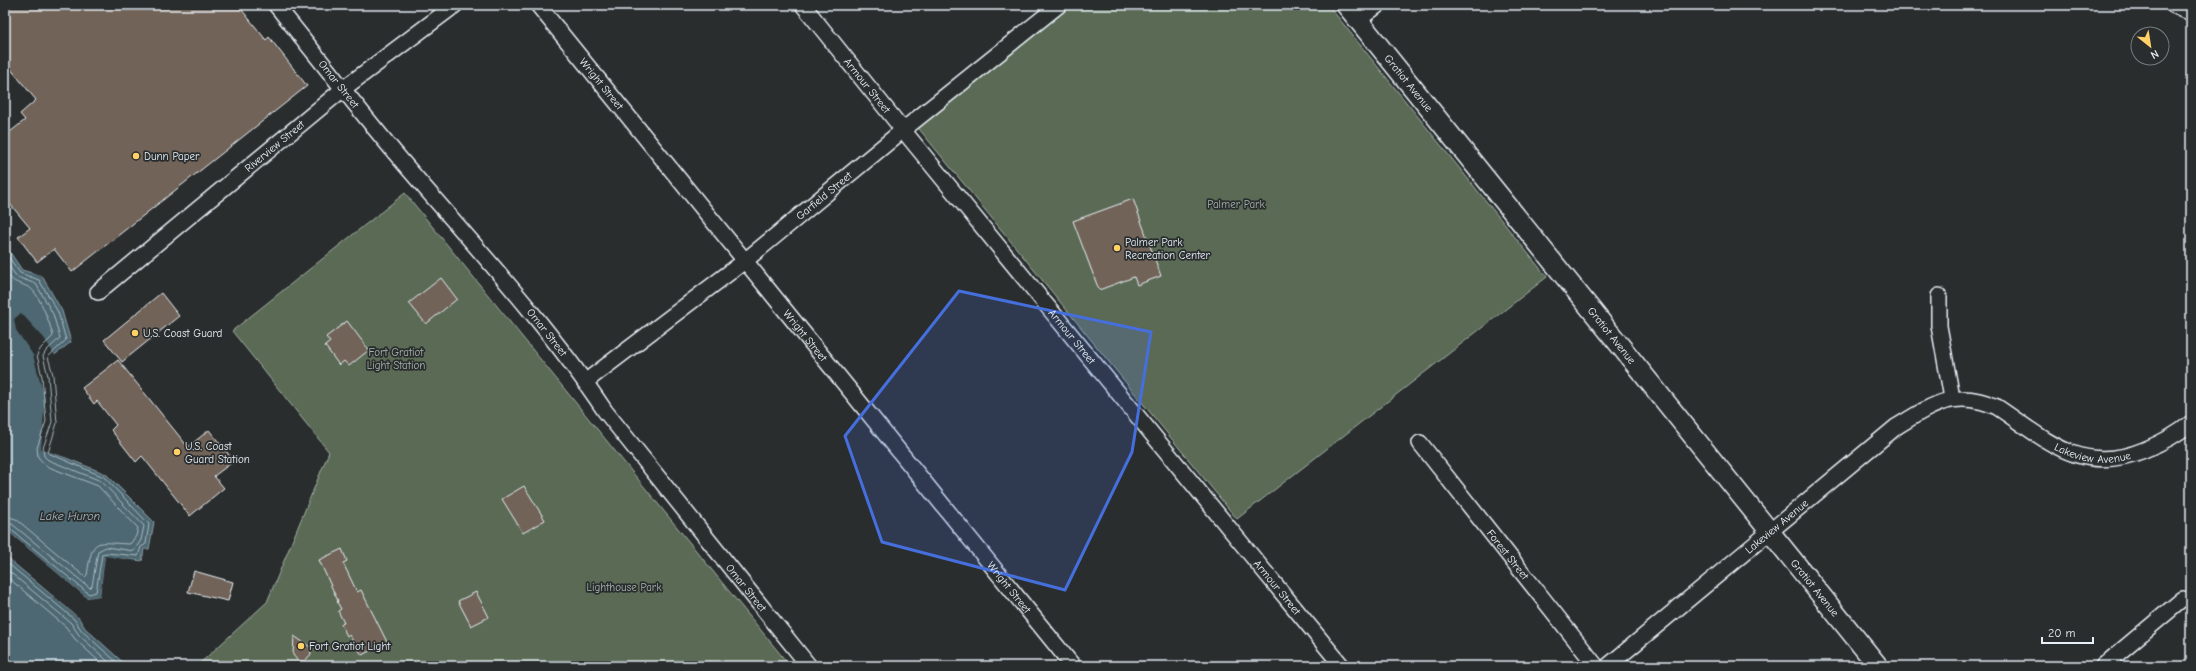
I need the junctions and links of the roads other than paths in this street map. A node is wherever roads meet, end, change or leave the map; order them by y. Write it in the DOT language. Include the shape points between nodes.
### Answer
graph roads {
  1 [pos="276,5"];
  2 [pos="455,5"];
  3 [pos="538,5"];
  4 [pos="803,5"];
  5 [pos="1058,5"];
  6 [pos="1346,5"];
  7 [pos="1378,5"];
  8 [pos="2174,5"];
  9 [pos="2191,13"];
  10 [pos="1358,20"];
  11 [pos="343,89"];
  12 [pos="903,130"];
  13 [pos="746,260"];
  14 [pos="98,292"];
  15 [pos="1939,296"];
  16 [pos="585,382"];
  17 [pos="1952,398"];
  18 [pos="2191,423"];
  19 [pos="1420,443"];
  20 [pos="1771,531"];
  21 [pos="2183,599"];
  22 [pos="809,666"];
  23 [pos="1073,666"];
  24 [pos="1342,666"];
  25 [pos="1596,666"];
  26 [pos="1608,666"];
  27 [pos="1878,666"];
  28 [pos="2103,666"];
  1 -- 11 [label="street, Omar Street"];
  2 -- 11 [label="street, Riverview Street"];
  3 -- 13 [label="street, Wright Street"];
  4 -- 12 [label="street, Armour Street"];
  5 -- 12 [label="street, Garfield Street"];
  6 -- 10 [label="street, Gratiot Avenue"];
  7 -- 10 [label="street"];
  8 -- 9 [label="street"];
  10 -- 20 [label="street, Gratiot Avenue"];
  11 -- 14 [label="street, Riverview Street"];
  11 -- 16 [label="street, Omar Street" via="508,284"];
  12 -- 13 [label="street, Garfield Street"];
  12 -- 24 [label="street, Armour Street"];
  13 -- 16 [label="street, Garfield Street"];
  13 -- 23 [label="street, Wright Street"];
  15 -- 17 [label="street" via="1940,326"];
  16 -- 22 [label="street, Omar Street" via="605,411"];
  17 -- 18 [label="street, Lakeview Avenue" via="1985,401 2072,454 2097,460 2110,460 2135,454 2180,432"];
  17 -- 20 [label="street, Lakeview Avenue" via="1896,427"];
  19 -- 25 [label="street, Forest Street"];
  20 -- 26 [label="street, Lakeview Avenue"];
  20 -- 27 [label="street, Gratiot Avenue"];
  21 -- 28 [label="street"];
}
